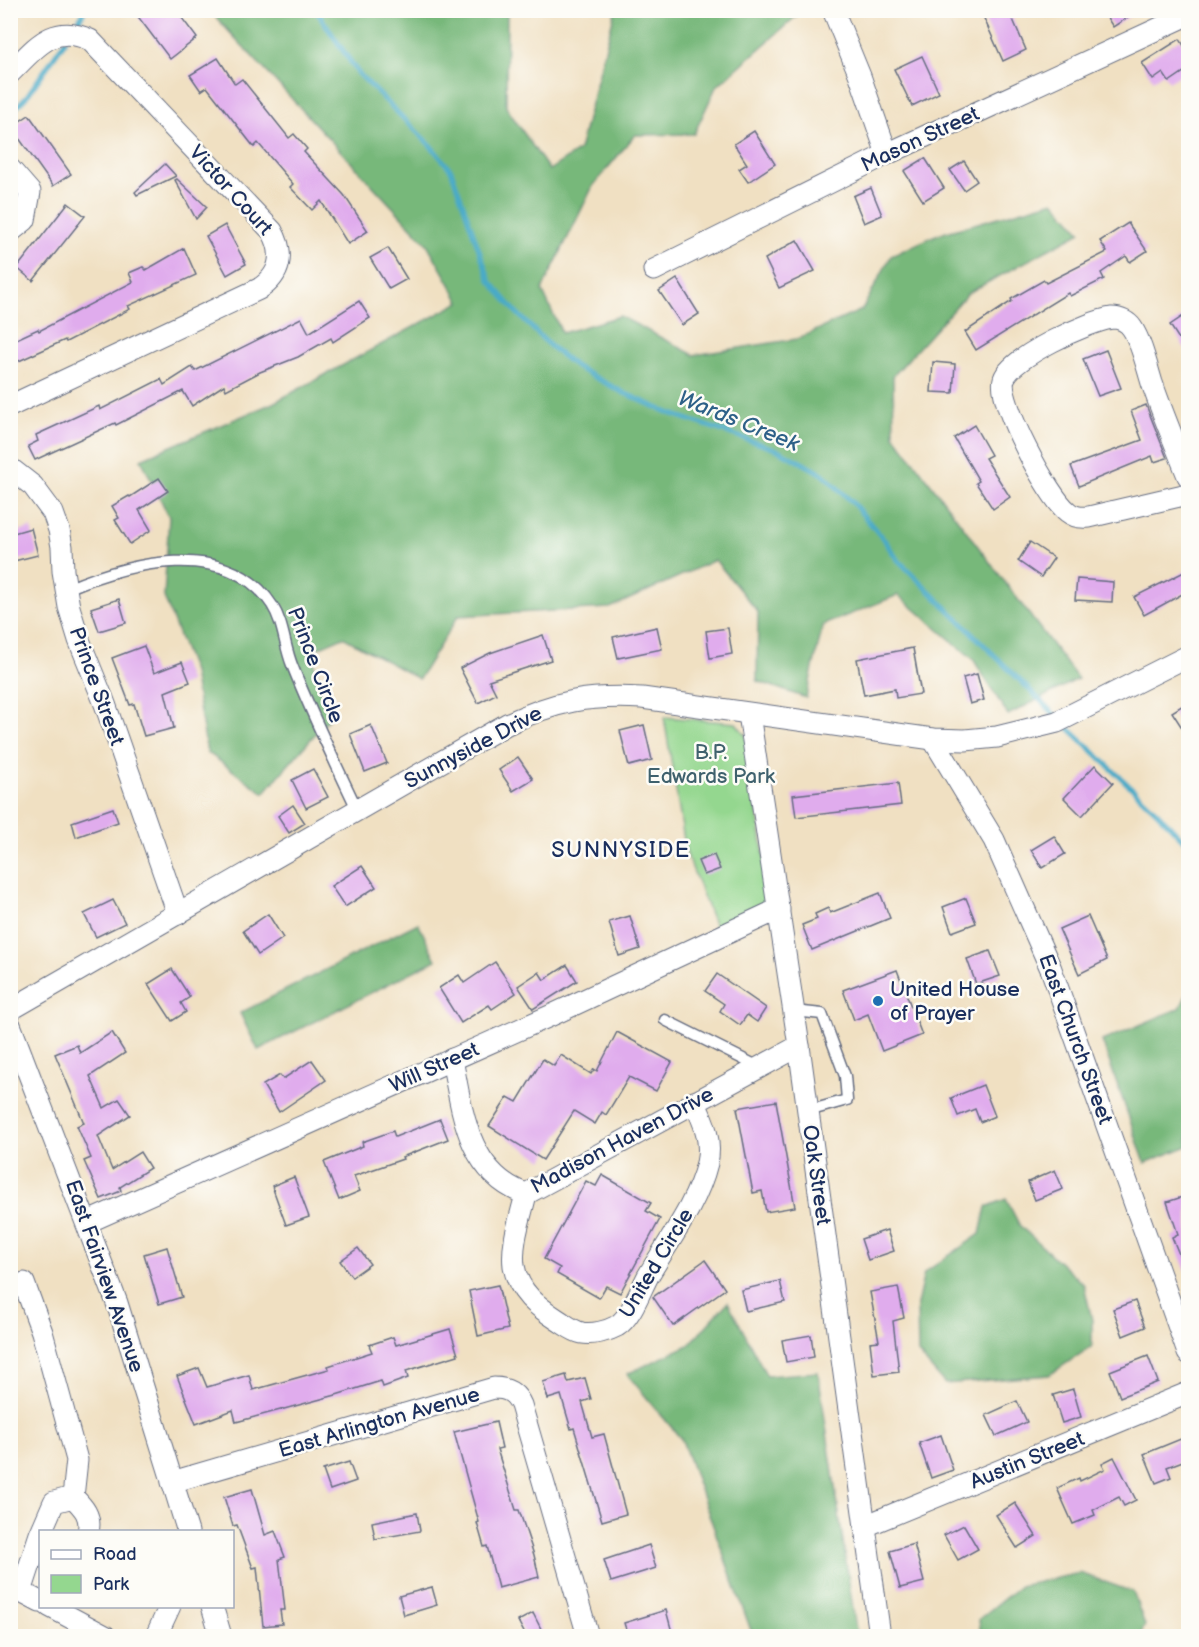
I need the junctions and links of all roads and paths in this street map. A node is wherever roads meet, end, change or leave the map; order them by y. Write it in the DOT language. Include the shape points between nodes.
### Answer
graph roads {
  1 [pos="833,10"];
  2 [pos="1188,15"];
  3 [pos="10,73"];
  4 [pos="887,153"];
  5 [pos="10,169"];
  6 [pos="10,232"];
  7 [pos="654,270"];
  8 [pos="10,406"];
  9 [pos="10,468"];
  10 [pos="1188,476"];
  11 [pos="1188,494"];
  12 [pos="67,589"];
  13 [pos="1188,656"];
  14 [pos="748,714"];
  15 [pos="933,739"];
  16 [pos="358,811"];
  17 [pos="779,909"];
  18 [pos="178,914"];
  19 [pos="10,1010"];
  20 [pos="794,1011"];
  21 [pos="665,1020"];
  22 [pos="10,1025"];
  23 [pos="799,1046"];
  24 [pos="452,1059"];
  25 [pos="759,1066"];
  26 [pos="694,1102"];
  27 [pos="808,1112"];
  28 [pos="526,1194"];
  29 [pos="88,1222"];
  30 [pos="24,1283"];
  31 [pos="1188,1353"];
  32 [pos="1188,1393"];
  33 [pos="172,1482"];
  34 [pos="73,1497"];
  35 [pos="865,1526"];
  36 [pos="42,1530"];
  37 [pos="89,1530"];
  38 [pos="187,1530"];
  39 [pos="39,1539"];
  40 [pos="39,1601"];
  41 [pos="169,1608"];
  42 [pos="213,1608"];
  43 [pos="61,1610"];
  44 [pos="105,1636"];
  45 [pos="156,1636"];
  46 [pos="221,1636"];
  47 [pos="588,1636"];
  48 [pos="880,1636"];
  1 -- 4 [label="street"];
  2 -- 4 [label="street, Mason Street"];
  3 -- 8 [label="street, Victor Court" via="51,37 70,33 90,40 272,231 280,252 275,274 259,289"];
  4 -- 7 [label="street, Mason Street"];
  5 -- 6 [label="street" via="30,192 25,220"];
  9 -- 12 [label="street, Prince Street" via="33,486 53,513"];
  10 -- 11 [label="street" via="1135,333 1126,322 1112,318 1062,337 1016,363 1005,375 1002,391 1022,440 1067,511 1082,518"];
  12 -- 16 [label="lane, Prince Circle" via="97,576 164,562 216,565 249,581 263,593 278,616 291,663"];
  12 -- 18 [label="street, Prince Street" via="79,640"];
  13 -- 15 [label="street, Sunnyside Drive" via="1058,722 997,737"];
  14 -- 15 [label="street, Sunnyside Drive"];
  14 -- 16 [label="street, Sunnyside Drive" via="642,698 572,700 538,709 507,724"];
  14 -- 17 [label="street, Oak Street"];
  15 -- 31 [label="street, East Church Street" via="994,840 1051,969"];
  16 -- 18 [label="street, Sunnyside Drive"];
  17 -- 20 [label="street, Oak Street"];
  17 -- 24 [label="street, Will Street"];
  18 -- 19 [label="street, Sunnyside Drive"];
  20 -- 23 [label="street, Oak Street"];
  20 -- 27 [label="lane" via="822,1014 845,1076 847,1101"];
  21 -- 25 [label="lane"];
  22 -- 29 [label="street, East Fairview Avenue"];
  23 -- 25 [label="street, Madison Haven Drive"];
  23 -- 27 [label="street, Oak Street"];
  24 -- 28 [label="street, Madison Haven Drive" via="461,1108 480,1160 502,1182"];
  24 -- 29 [label="street, Will Street"];
  25 -- 26 [label="street, Madison Haven Drive"];
  26 -- 28 [label="street, Madison Haven Drive"];
  26 -- 28 [label="street, United Circle" via="704,1121 707,1163 685,1216 631,1311 616,1327 594,1333 572,1330 544,1311 521,1287 514,1252"];
  27 -- 35 [label="street, Oak Street"];
  29 -- 33 [label="street, East Fairview Avenue"];
  30 -- 34 [label="street" via="42,1332 77,1460"];
  32 -- 35 [label="street, Austin Street"];
  33 -- 38 [label="street, East Fairview Avenue"];
  33 -- 47 [label="street, East Arlington Avenue" via="495,1388 508,1390 521,1405"];
  34 -- 36 [label="street" via="54,1502"];
  34 -- 37 [label="street" via="86,1511"];
  35 -- 48 [label="street, Oak Street"];
  39 -- 40 [label="street" via="21,1592"];
  41 -- 45 [label="street"];
  42 -- 46 [label="street"];
  43 -- 44 [label="street"];
}
